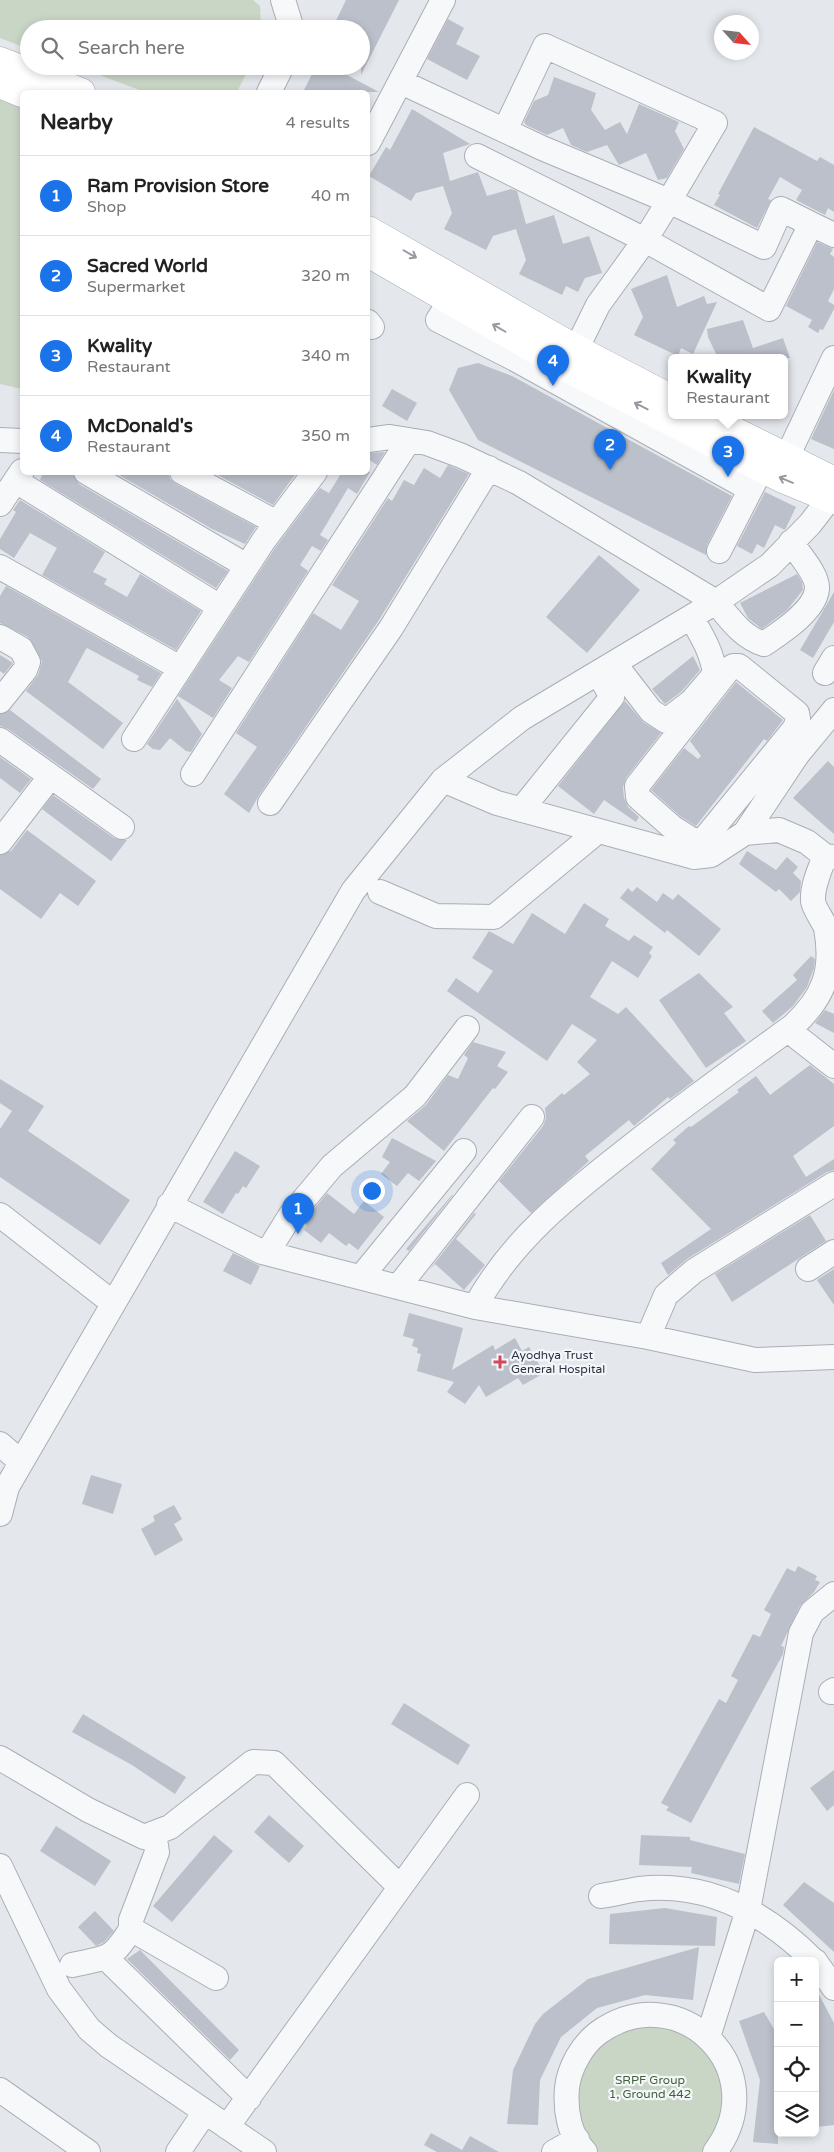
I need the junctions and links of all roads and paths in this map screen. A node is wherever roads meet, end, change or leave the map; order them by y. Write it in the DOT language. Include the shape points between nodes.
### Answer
graph roads {
  1 [pos="283,0"];
  2 [pos="443,0"];
  3 [pos="289,20"];
  4 [pos="0,61"];
  5 [pos="20,69"];
  6 [pos="37,75"];
  7 [pos="278,75"];
  8 [pos="401,82"];
  9 [pos="0,84"];
  10 [pos="76,90"];
  11 [pos="270,90"];
  12 [pos="20,92"];
  13 [pos="505,130"];
  14 [pos="370,139"];
  15 [pos="477,156"];
  16 [pos="669,201"];
  17 [pos="811,224"];
  18 [pos="370,231"];
  19 [pos="834,235"];
  20 [pos="644,240"];
  21 [pos="370,254"];
  22 [pos="519,351"];
  23 [pos="572,358"];
  24 [pos="834,358"];
  25 [pos="668,397"];
  26 [pos="668,414"];
  27 [pos="676,419"];
  28 [pos="707,419"];
  29 [pos="371,434"];
  30 [pos="0,440"];
  31 [pos="409,440"];
  32 [pos="20,441"];
  33 [pos="489,468"];
  34 [pos="766,472"];
  35 [pos="91,475"];
  36 [pos="188,475"];
  37 [pos="313,475"];
  38 [pos="19,476"];
  39 [pos="833,493"];
  40 [pos="0,504"];
  41 [pos="277,523"];
  42 [pos="791,542"];
  43 [pos="719,551"];
  44 [pos="247,566"];
  45 [pos="0,567"];
  46 [pos="716,602"];
  47 [pos="220,607"];
  48 [pos="691,618"];
  49 [pos="0,637"];
  50 [pos="180,668"];
  51 [pos="606,668"];
  52 [pos="3,692"];
  53 [pos="834,710"];
  54 [pos="134,738"];
  55 [pos="0,740"];
  56 [pos="194,774"];
  57 [pos="50,777"];
  58 [pos="442,780"];
  59 [pos="270,803"];
  60 [pos="522,810"];
  61 [pos="122,827"];
  62 [pos="598,831"];
  63 [pos="746,833"];
  64 [pos="0,842"];
  65 [pos="699,847"];
  66 [pos="830,857"];
  67 [pos="380,892"];
  68 [pos="467,1028"];
  69 [pos="788,1030"];
  70 [pos="834,1066"];
  71 [pos="532,1117"];
  72 [pos="464,1151"];
  73 [pos="834,1184"];
  74 [pos="169,1205"];
  75 [pos="0,1216"];
  76 [pos="834,1252"];
  77 [pos="267,1253"];
  78 [pos="808,1269"];
  79 [pos="361,1278"];
  80 [pos="398,1287"];
  81 [pos="113,1303"];
  82 [pos="475,1307"];
  83 [pos="648,1337"];
  84 [pos="834,1357"];
  85 [pos="0,1444"];
  86 [pos="22,1462"];
  87 [pos="0,1514"];
  88 [pos="834,1594"];
  89 [pos="0,1758"];
  90 [pos="467,1795"];
  91 [pos="154,1833"];
  92 [pos="3,1882"];
  93 [pos="400,1887"];
  94 [pos="601,1896"];
  95 [pos="748,1910"];
  96 [pos="131,1929"];
  97 [pos="811,1957"];
  98 [pos="106,1958"];
  99 [pos="72,1966"];
  100 [pos="819,1967"];
  101 [pos="216,1978"];
  102 [pos="834,1988"];
  103 [pos="708,2037"];
  104 [pos="0,2090"];
  105 [pos="248,2098"];
  106 [pos="205,2112"];
  107 [pos="227,2127"];
  108 [pos="581,2145"];
  109 [pos="88,2152"];
  110 [pos="178,2152"];
  111 [pos="264,2152"];
  112 [pos="554,2152"];
  113 [pos="715,2152"];
  1 -- 3 [label="street"];
  2 -- 8 [label="street"];
  4 -- 5 [label="main road"];
  6 -- 10 [label="main road"];
  7 -- 11 [label="street"];
  8 -- 13 [label="street"];
  8 -- 14 [label="street"];
  9 -- 12 [label="main road"];
  13 -- 16 [label="street"];
  13 -- 16 [label="street" via="545,46 715,123"];
  15 -- 20 [label="street"];
  16 -- 17 [label="street" via="764,247 781,209"];
  16 -- 20 [label="street"];
  17 -- 19 [label="street"];
  17 -- 20 [label="street" via="769,309"];
  18 -- 23 [label="main road, one-way"];
  20 -- 23 [label="street" via="598,305"];
  21 -- 22 [label="main road" via="450,301"];
  22 -- 23 [label="main road"];
  22 -- 34 [label="street"];
  23 -- 25 [label="main road"];
  26 -- 23 [label="main road, one-way"];
  24 -- 34 [label="street"];
  34 -- 27 [label="main road, one-way"];
  28 -- 34 [label="main road"];
  29 -- 31 [label="street"];
  30 -- 32 [label="street"];
  31 -- 33 [label="street" via="427,443"];
  31 -- 56 [label="street"];
  33 -- 46 [label="street"];
  33 -- 59 [label="street" via="391,628"];
  34 -- 39 [label="main road"];
  34 -- 43 [label="street"];
  35 -- 44 [label="street"];
  36 -- 41 [label="street"];
  37 -- 41 [label="street"];
  38 -- 40 [label="street"];
  38 -- 47 [label="street"];
  39 -- 42 [label="street"];
  41 -- 44 [label="street"];
  42 -- 46 [label="street" via="770,564"];
  42 -- 46 [label="street" via="814,576 817,590 793,624 764,644 754,641 738,628"];
  44 -- 47 [label="street"];
  45 -- 50 [label="street"];
  46 -- 48 [label="street"];
  47 -- 50 [label="street"];
  48 -- 51 [label="street"];
  48 -- 51 [label="street" via="711,653 715,674 692,701 666,721"];
  49 -- 52 [label="street" via="21,649 28,662 25,670"];
  50 -- 54 [label="street"];
  51 -- 58 [label="street" via="522,718"];
  51 -- 60 [label="street" via="612,697"];
  53 -- 63 [label="street" via="797,755"];
  55 -- 57 [label="street"];
  57 -- 61 [label="street"];
  57 -- 64 [label="street"];
  58 -- 60 [label="street"];
  58 -- 74 [label="street" via="353,891"];
  60 -- 62 [label="street"];
  62 -- 65 [label="street"];
  62 -- 67 [label="street" via="494,917 436,916"];
  63 -- 65 [label="street" via="711,855"];
  63 -- 66 [label="street" via="779,830"];
  65 -- 65 [label="street" via="795,728 798,719 797,713 739,666 728,670 637,786 638,797"];
  66 -- 69 [label="street" via="817,879 813,901 833,949 827,981 813,1007"];
  68 -- 77 [label="street" via="414,1096 332,1166 290,1216"];
  69 -- 70 [label="street"];
  69 -- 82 [label="street" via="570,1194 518,1244 491,1278"];
  71 -- 80 [label="street"];
  72 -- 79 [label="street"];
  73 -- 83 [label="street" via="694,1271 666,1295"];
  74 -- 77 [label="street"];
  74 -- 81 [label="street"];
  75 -- 81 [label="street"];
  76 -- 78 [label="street"];
  77 -- 79 [label="street"];
  79 -- 80 [label="street"];
  80 -- 82 [label="street"];
  81 -- 86 [label="street"];
  82 -- 83 [label="street"];
  83 -- 84 [label="street" via="755,1360"];
  85 -- 86 [label="street"];
  86 -- 87 [label="street" via="7,1487"];
  88 -- 95 [label="street" via="812,1612 801,1633"];
  89 -- 91 [label="street" via="88,1810 144,1837"];
  90 -- 93 [label="street"];
  91 -- 93 [label="street" via="170,1826 253,1762 274,1763"];
  91 -- 96 [label="street" via="157,1852 131,1920"];
  92 -- 106 [label="street" via="60,1989 89,2029"];
  93 -- 105 [label="street"];
  94 -- 95 [label="street" via="640,1889 680,1890 719,1898"];
  95 -- 97 [label="street" via="788,1935"];
  95 -- 103 [label="street"];
  96 -- 98 [label="street" via="115,1953"];
  96 -- 101 [label="street"];
  98 -- 99 [label="street"];
  98 -- 105 [label="street"];
  100 -- 102 [label="street"];
  103 -- 108 [label="street" via="681,2020 658,2014 611,2024 592,2038 577,2058 568,2080 566,2104 571,2128"];
  103 -- 113 [label="street" via="730,2070 735,2094 733,2118"];
  104 -- 109 [label="street"];
  105 -- 107 [label="street"];
  106 -- 107 [label="street"];
  106 -- 110 [label="street"];
  107 -- 111 [label="street"];
  108 -- 112 [label="street"];
}
